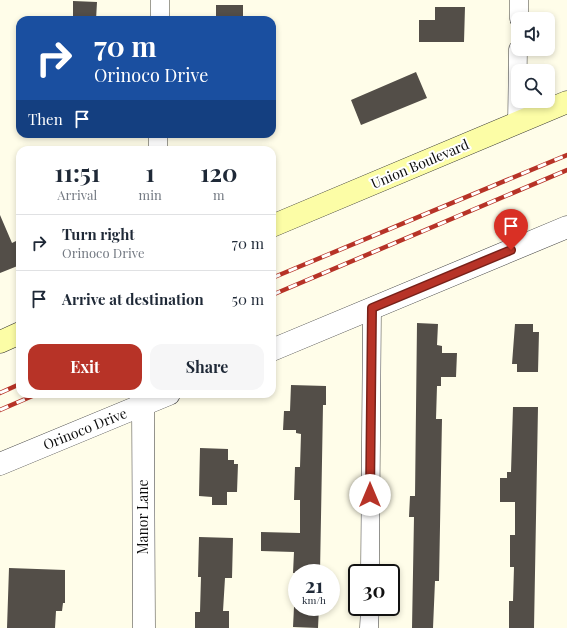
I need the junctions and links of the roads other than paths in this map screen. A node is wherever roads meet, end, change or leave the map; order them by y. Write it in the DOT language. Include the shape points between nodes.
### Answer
graph roads {
  1 [pos="160,0"];
  2 [pos="519,0"];
  3 [pos="519,12"];
  4 [pos="160,16"];
  5 [pos="518,56"];
  6 [pos="567,102"];
  7 [pos="517,123"];
  8 [pos="276,224"];
  9 [pos="567,227"];
  10 [pos="372,308"];
  11 [pos="16,335"];
  12 [pos="0,342"];
  13 [pos="276,348"];
  14 [pos="160,398"];
  15 [pos="143,405"];
  16 [pos="0,464"];
  17 [pos="370,564"];
  18 [pos="370,616"];
  19 [pos="144,628"];
  20 [pos="369,628"];
  1 -- 4 [label="street"];
  2 -- 3 [label="street"];
  5 -- 7 [label="street"];
  6 -- 7 [label="main road, Union Boulevard"];
  7 -- 8 [label="main road, Union Boulevard"];
  9 -- 10 [label="street"];
  10 -- 13 [label="street"];
  10 -- 17 [label="street"];
  11 -- 12 [label="main road"];
  14 -- 15 [label="street, Orinoco Drive"];
  15 -- 16 [label="street, Orinoco Drive"];
  15 -- 19 [label="street, Manor Lane"];
  18 -- 20 [label="street"];
}
